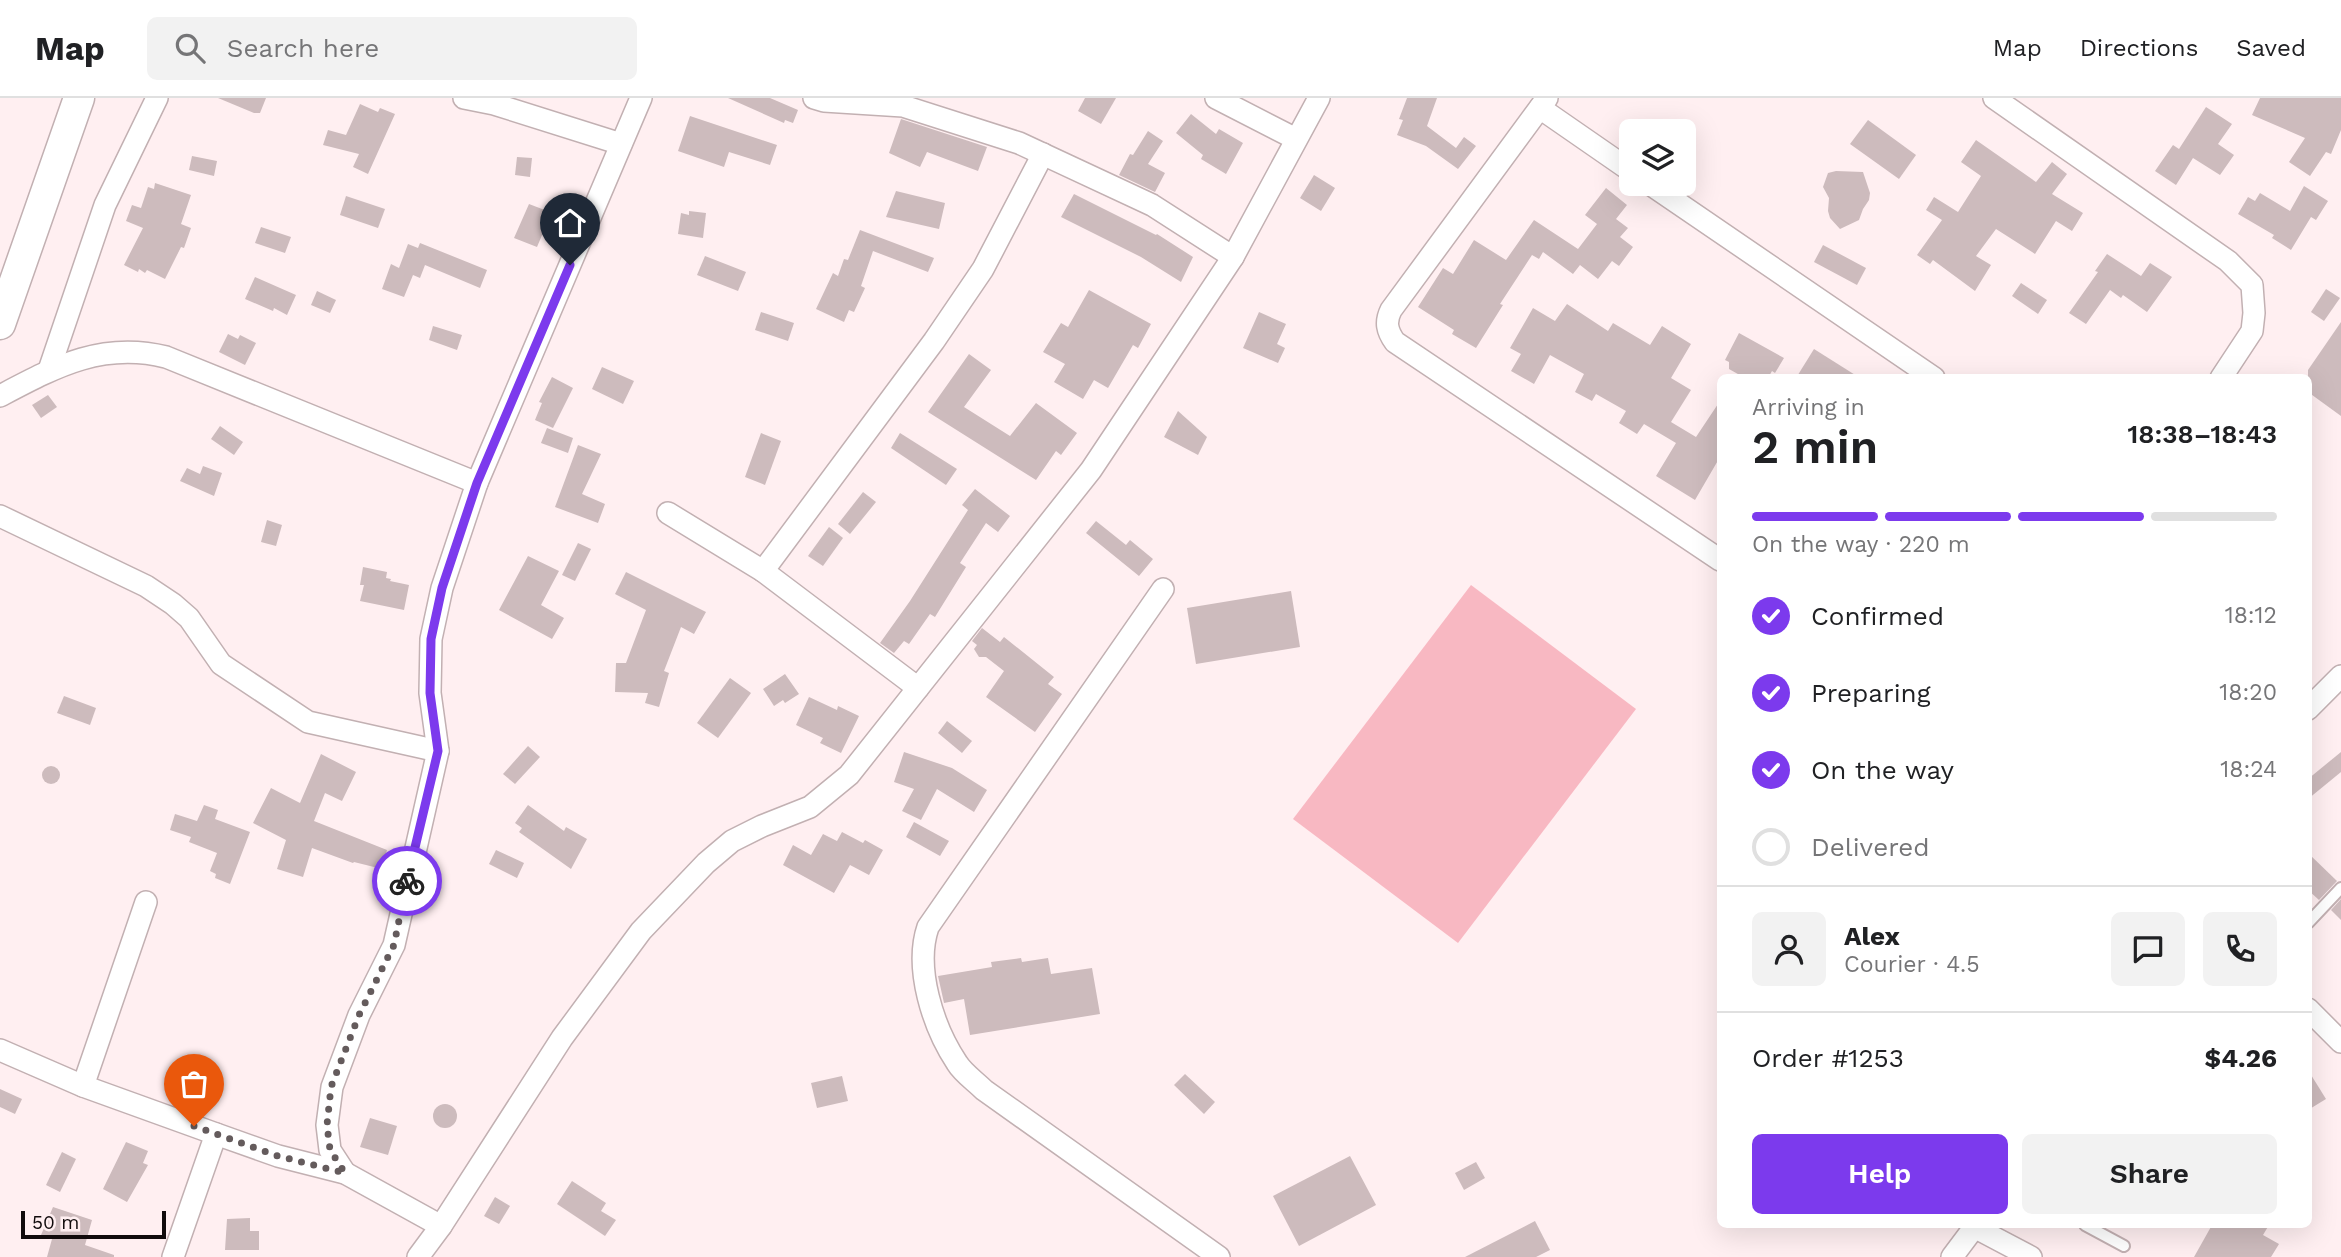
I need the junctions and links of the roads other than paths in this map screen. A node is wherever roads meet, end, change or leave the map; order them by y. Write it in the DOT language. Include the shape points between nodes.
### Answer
graph roads {
  1 [pos="79,98"];
  2 [pos="157,98"];
  3 [pos="464,98"];
  4 [pos="641,98"];
  5 [pos="814,98"];
  6 [pos="1216,98"];
  7 [pos="1319,98"];
  8 [pos="1994,98"];
  9 [pos="1544,103"];
  10 [pos="1296,139"];
  11 [pos="621,144"];
  12 [pos="1043,154"];
  13 [pos="1619,162"];
  14 [pos="1668,196"];
  15 [pos="1233,257"];
  16 [pos="0,324"];
  17 [pos="49,370"];
  18 [pos="1928,374"];
  19 [pos="2224,374"];
  20 [pos="0,396"];
  21 [pos="477,483"];
  22 [pos="668,513"];
  23 [pos="0,516"];
  24 [pos="1717,558"];
  25 [pos="763,571"];
  26 [pos="1163,589"];
  27 [pos="2341,676"];
  28 [pos="918,688"];
  29 [pos="2312,705"];
  30 [pos="438,751"];
  31 [pos="2341,888"];
  32 [pos="146,902"];
  33 [pos="2312,919"];
  34 [pos="2312,1013"];
  35 [pos="2341,1042"];
  36 [pos="0,1050"];
  37 [pos="83,1086"];
  38 [pos="216,1134"];
  39 [pos="345,1173"];
  40 [pos="441,1226"];
  41 [pos="1974,1228"];
  42 [pos="1979,1228"];
  43 [pos="2091,1228"];
  44 [pos="2124,1245"];
  45 [pos="173,1257"];
  46 [pos="418,1257"];
  47 [pos="1219,1257"];
  48 [pos="1952,1257"];
  49 [pos="2031,1257"];
  1 -- 16 [label="street"];
  2 -- 17 [label="street" via="105,205"];
  3 -- 11 [label="street"];
  4 -- 11 [label="street"];
  5 -- 12 [label="street" via="903,106"];
  6 -- 10 [label="street"];
  7 -- 10 [label="street"];
  8 -- 19 [label="street" via="2228,261 2252,285 2252,331"];
  9 -- 13 [label="street"];
  9 -- 24 [label="street" via="1391,310 1389,334"];
  10 -- 15 [label="street"];
  11 -- 21 [label="street"];
  12 -- 15 [label="street" via="1153,205"];
  12 -- 25 [label="street" via="983,269"];
  14 -- 18 [label="street"];
  15 -- 28 [label="street" via="1091,470"];
  17 -- 20 [label="street"];
  17 -- 21 [label="street" via="87,356 121,351 166,356"];
  21 -- 30 [label="street" via="442,588 431,639 430,693"];
  22 -- 25 [label="street"];
  23 -- 30 [label="street" via="164,598 189,618 221,664 308,722"];
  25 -- 28 [label="street"];
  26 -- 47 [label="street" via="928,927 922,956 927,991 957,1064 984,1090"];
  27 -- 29 [label="street"];
  28 -- 40 [label="street" via="849,775 810,807 732,841 641,931 562,1038"];
  30 -- 39 [label="street" via="394,945 359,1015 331,1087 330,1150"];
  31 -- 33 [label="lane"];
  32 -- 37 [label="street"];
  34 -- 35 [label="street"];
  36 -- 37 [label="street"];
  37 -- 38 [label="street"];
  38 -- 39 [label="street"];
  38 -- 45 [label="street"];
  39 -- 40 [label="street"];
  40 -- 46 [label="street"];
  41 -- 48 [label="street"];
  42 -- 49 [label="street"];
  43 -- 44 [label="lane"];
}
